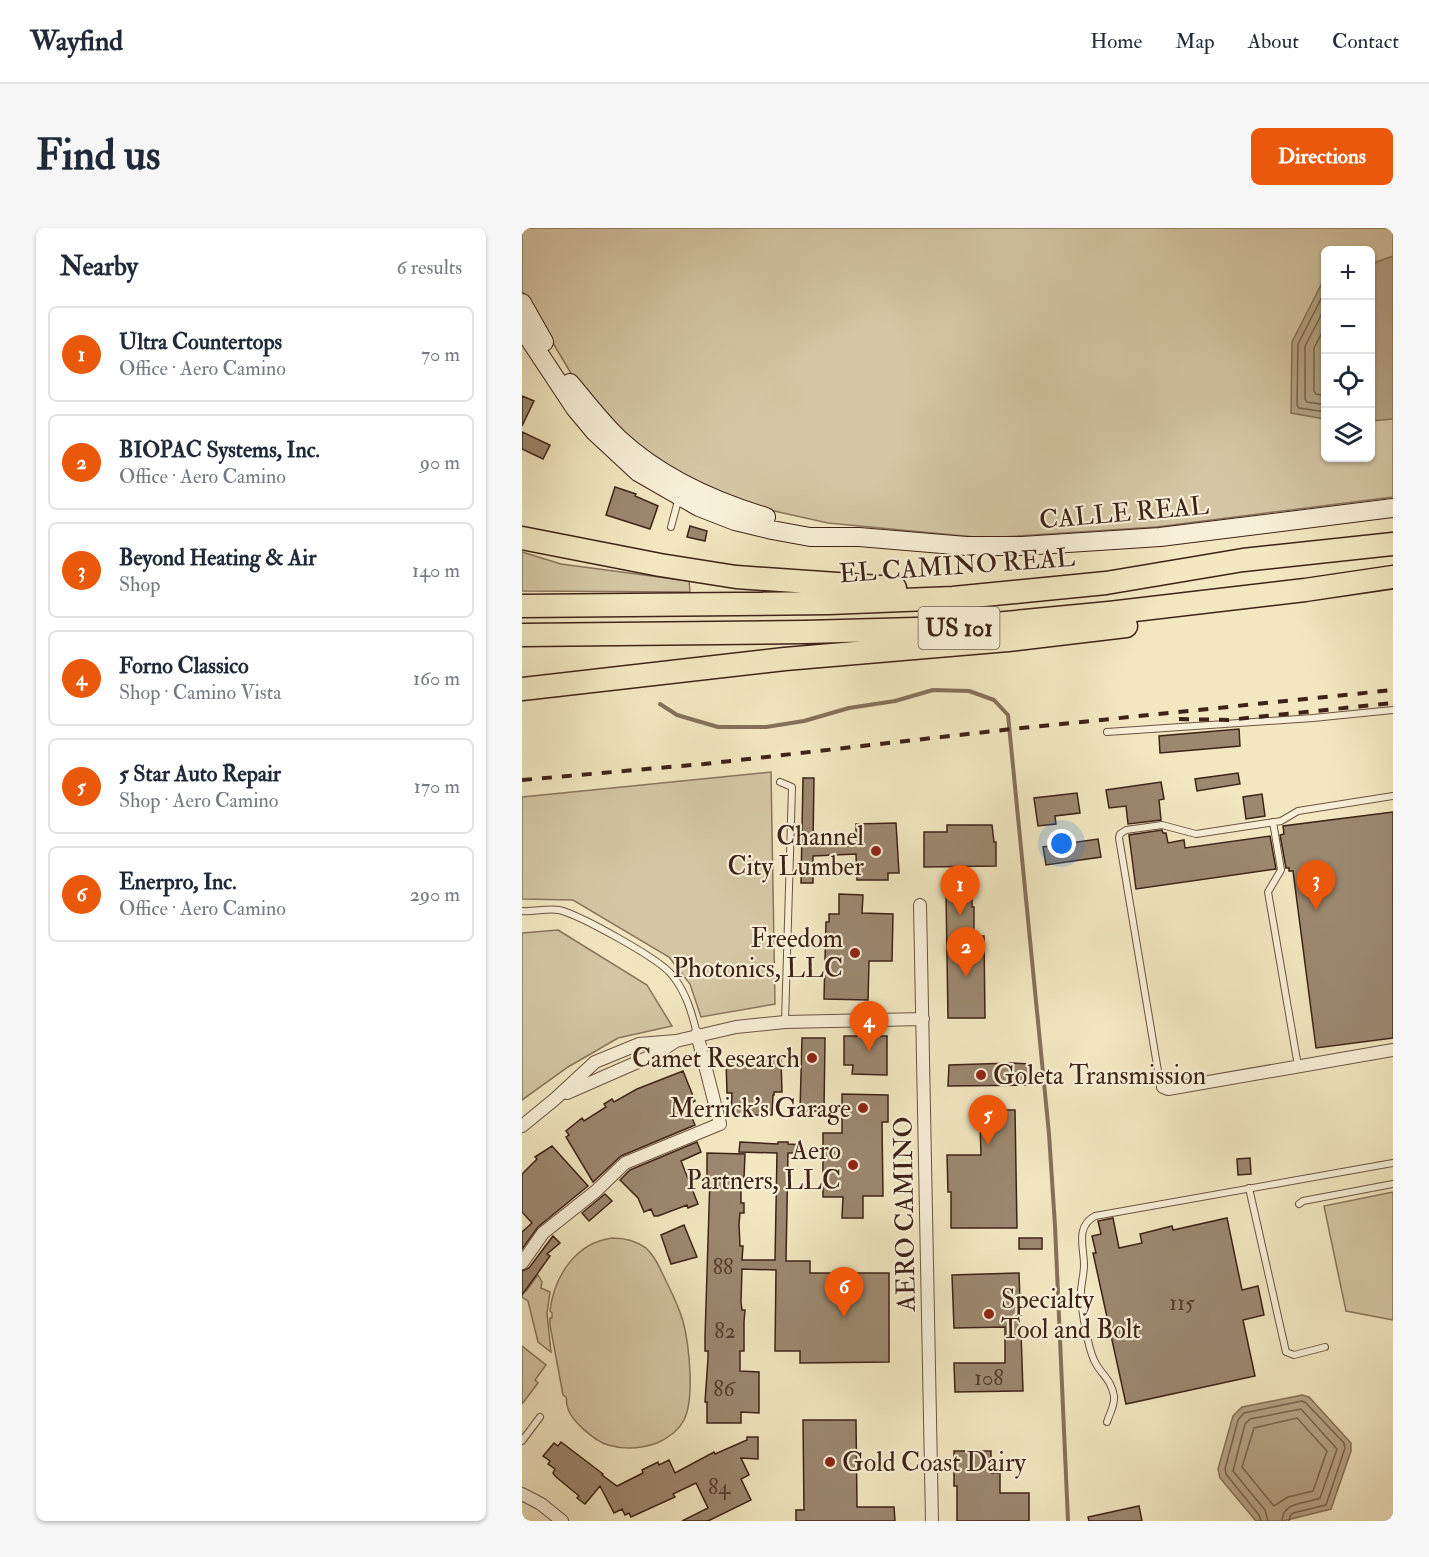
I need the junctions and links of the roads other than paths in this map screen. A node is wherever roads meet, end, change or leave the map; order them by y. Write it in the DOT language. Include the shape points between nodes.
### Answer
graph roads {
  1 [pos="522,303"];
  2 [pos="522,328"];
  3 [pos="679,497"];
  4 [pos="1393,508"];
  5 [pos="671,527"];
  6 [pos="859,537"];
  7 [pos="522,538"];
  8 [pos="1393,544"];
  9 [pos="1393,577"];
  10 [pos="1305,590"];
  11 [pos="953,598"];
  12 [pos="522,606"];
  13 [pos="522,635"];
  14 [pos="522,689"];
  15 [pos="1393,710"];
  16 [pos="1107,732"];
  17 [pos="780,782"];
  18 [pos="1393,796"];
  19 [pos="1274,822"];
  20 [pos="920,905"];
  21 [pos="522,911"];
  22 [pos="923,1019"];
  23 [pos="785,1022"];
  24 [pos="697,1034"];
  25 [pos="676,1041"];
  26 [pos="1393,1050"];
  27 [pos="1298,1066"];
  28 [pos="1162,1087"];
  29 [pos="555,1099"];
  30 [pos="522,1126"];
  31 [pos="1393,1163"];
  32 [pos="1393,1184"];
  33 [pos="1249,1188"];
  34 [pos="1299,1204"];
  35 [pos="522,1263"];
  36 [pos="1325,1347"];
  37 [pos="540,1417"];
  38 [pos="1107,1422"];
  39 [pos="522,1441"];
  40 [pos="522,1494"];
  41 [pos="562,1521"];
  42 [pos="932,1521"];
  1 -- 6 [label="main road, CALLE REAL" via="564,377 620,440 645,460 703,495 739,508"];
  2 -- 3 [label="main road, CALLE REAL" via="556,382 595,432 638,472"];
  3 -- 5 [label="lane"];
  3 -- 6 [label="main road, CALLE REAL" via="735,521 772,530 810,537"];
  4 -- 6 [label="main road, CALLE REAL" via="1161,537 1022,546 966,546"];
  7 -- 11 [label="highway" via="736,577 915,589"];
  8 -- 11 [label="highway, EL CAMINO REAL / US 101" via="1243,560 1106,583"];
  9 -- 10 [label="highway, US 101"];
  10 -- 13 [label="highway, US 101" via="951,628"];
  10 -- 14 [label="highway" via="1228,614"];
  11 -- 12 [label="highway, EL CAMINO REAL / US 101"];
  15 -- 16 [label="lane"];
  17 -- 23 [label="lane" via="792,787"];
  18 -- 19 [label="lane" via="1298,811"];
  19 -- 27 [label="lane" via="1281,870 1268,892"];
  19 -- 28 [label="lane" via="1196,834 1165,825 1120,834"];
  20 -- 22 [label="street, AERO CAMINO"];
  21 -- 24 [label="lane" via="559,910 660,963 682,990"];
  22 -- 23 [label="street"];
  22 -- 42 [label="street, AERO CAMINO"];
  23 -- 24 [label="street"];
  24 -- 25 [label="street"];
  24 -- 35 [label="street" via="720,1124 624,1163 543,1233"];
  25 -- 29 [label="street" via="656,1054"];
  25 -- 29 [label="street" via="639,1044 601,1058"];
  26 -- 27 [label="street"];
  27 -- 28 [label="street"];
  29 -- 30 [label="street"];
  31 -- 33 [label="lane"];
  32 -- 34 [label="lane"];
  33 -- 36 [label="lane" via="1286,1352 1294,1355"];
  33 -- 38 [label="lane" via="1095,1216 1086,1223 1081,1238 1081,1298 1093,1359 1109,1379 1114,1397"];
  37 -- 39 [label="lane"];
  40 -- 41 [label="street"];
}
